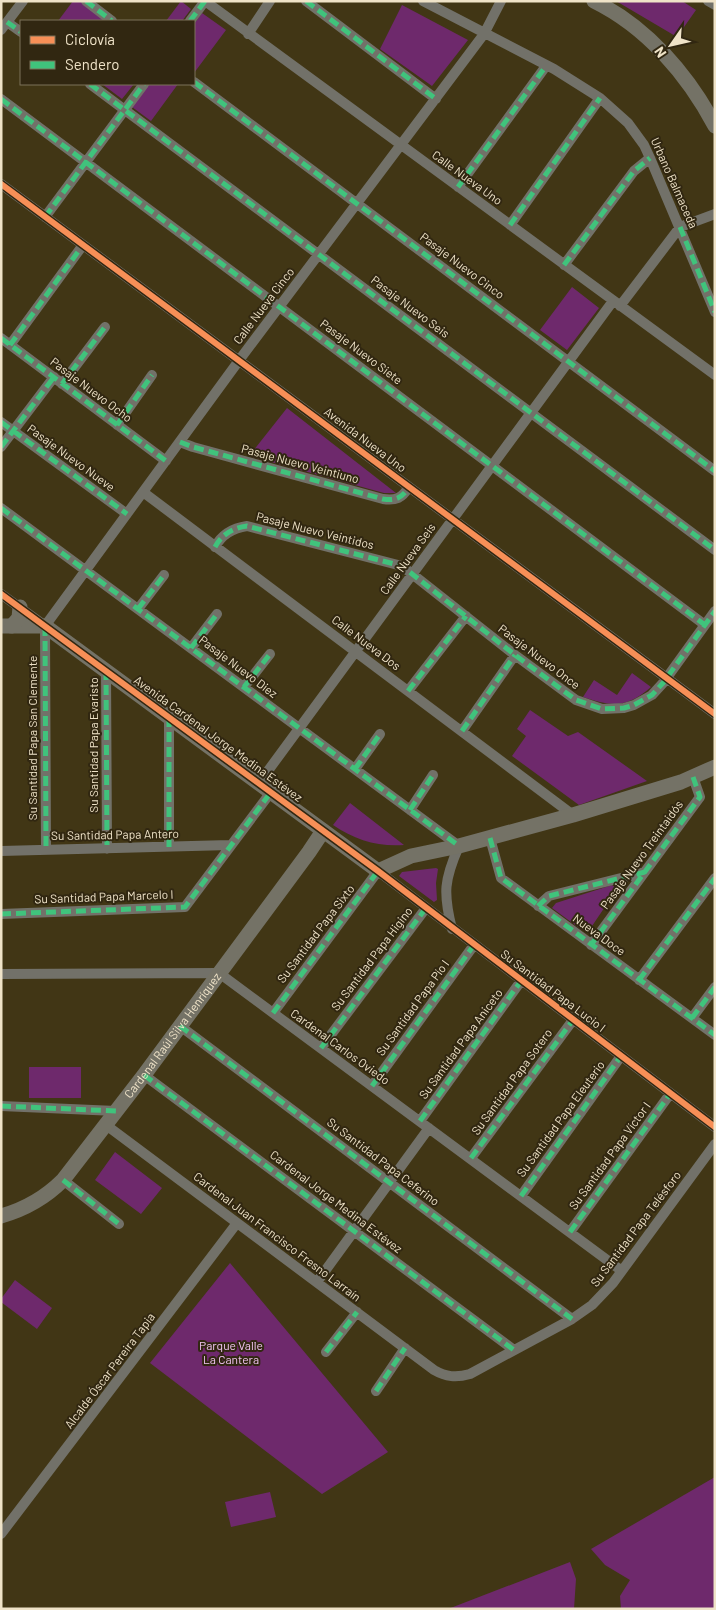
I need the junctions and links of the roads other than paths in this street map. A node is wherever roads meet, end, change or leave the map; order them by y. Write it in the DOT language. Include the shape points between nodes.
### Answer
graph roads {
  1 [pos="22,1"];
  2 [pos="86,1"];
  3 [pos="205,1"];
  4 [pos="270,1"];
  5 [pos="306,1"];
  6 [pos="423,1"];
  7 [pos="501,1"];
  8 [pos="594,1"];
  9 [pos="708,1"];
  10 [pos="715,6"];
  11 [pos="111,20"];
  12 [pos="191,20"];
  13 [pos="4,26"];
  14 [pos="20,32"];
  15 [pos="248,34"];
  16 [pos="484,34"];
  17 [pos="546,66"];
  18 [pos="195,83"];
  19 [pos="91,85"];
  20 [pos="143,85"];
  21 [pos="600,98"];
  22 [pos="436,99"];
  23 [pos="1,100"];
  24 [pos="125,109"];
  25 [pos="715,126"];
  26 [pos="401,146"];
  27 [pos="650,158"];
  28 [pos="86,162"];
  29 [pos="1,184"];
  30 [pos="458,188"];
  31 [pos="357,204"];
  32 [pos="715,214"];
  33 [pos="45,217"];
  34 [pos="510,225"];
  35 [pos="680,227"];
  36 [pos="83,245"];
  37 [pos="319,254"];
  38 [pos="564,265"];
  39 [pos="617,304"];
  40 [pos="279,307"];
  41 [pos="715,312"];
  42 [pos="105,327"];
  43 [pos="1,338"];
  44 [pos="10,345"];
  45 [pos="239,361"];
  46 [pos="569,362"];
  47 [pos="152,375"];
  48 [pos="715,375"];
  49 [pos="54,377"];
  50 [pos="62,384"];
  51 [pos="531,413"];
  52 [pos="1,422"];
  53 [pos="117,425"];
  54 [pos="14,431"];
  55 [pos="180,442"];
  56 [pos="1,447"];
  57 [pos="166,461"];
  58 [pos="492,466"];
  59 [pos="715,471"];
  60 [pos="409,487"];
  61 [pos="143,492"];
  62 [pos="1,508"];
  63 [pos="127,514"];
  64 [pos="453,519"];
  65 [pos="216,547"];
  66 [pos="715,550"];
  67 [pos="86,570"];
  68 [pos="413,573"];
  69 [pos="164,575"];
  70 [pos="1,594"];
  71 [pos="20,608"];
  72 [pos="138,609"];
  73 [pos="715,611"];
  74 [pos="217,614"];
  75 [pos="466,616"];
  76 [pos="705,625"];
  77 [pos="7,626"];
  78 [pos="45,626"];
  79 [pos="191,648"];
  80 [pos="356,651"];
  81 [pos="270,654"];
  82 [pos="515,655"];
  83 [pos="106,670"];
  84 [pos="667,678"];
  85 [pos="244,687"];
  86 [pos="408,691"];
  87 [pos="715,714"];
  88 [pos="169,717"];
  89 [pos="299,728"];
  90 [pos="462,731"];
  91 [pos="380,734"];
  92 [pos="715,767"];
  93 [pos="355,769"];
  94 [pos="433,776"];
  95 [pos="694,777"];
  96 [pos="259,783"];
  97 [pos="271,792"];
  98 [pos="410,810"];
  99 [pos="573,814"];
  100 [pos="323,831"];
  101 [pos="490,838"];
  102 [pos="230,845"];
  103 [pos="459,846"];
  104 [pos="169,847"];
  105 [pos="107,849"];
  106 [pos="1,850"];
  107 [pos="46,850"];
  108 [pos="378,871"];
  109 [pos="645,872"];
  110 [pos="715,878"];
  111 [pos="538,906"];
  112 [pos="426,908"];
  113 [pos="1,914"];
  114 [pos="452,929"];
  115 [pos="474,945"];
  116 [pos="592,945"];
  117 [pos="219,973"];
  118 [pos="1,974"];
  119 [pos="639,980"];
  120 [pos="521,981"];
  121 [pos="715,987"];
  122 [pos="273,1013"];
  123 [pos="692,1018"];
  124 [pos="573,1020"];
  125 [pos="180,1026"];
  126 [pos="715,1035"];
  127 [pos="321,1048"];
  128 [pos="621,1056"];
  129 [pos="144,1075"];
  130 [pos="372,1086"];
  131 [pos="670,1094"];
  132 [pos="1,1106"];
  133 [pos="116,1111"];
  134 [pos="420,1121"];
  135 [pos="106,1125"];
  136 [pos="715,1127"];
  137 [pos="429,1128"];
  138 [pos="715,1144"];
  139 [pos="470,1158"];
  140 [pos="63,1180"];
  141 [pos="390,1182"];
  142 [pos="521,1196"];
  143 [pos="1,1216"];
  144 [pos="238,1223"];
  145 [pos="119,1224"];
  146 [pos="354,1231"];
  147 [pos="570,1232"];
  148 [pos="622,1271"];
  149 [pos="317,1282"];
  150 [pos="357,1312"];
  151 [pos="572,1319"];
  152 [pos="405,1348"];
  153 [pos="514,1350"];
  154 [pos="326,1352"];
  155 [pos="434,1370"];
  156 [pos="376,1391"];
  157 [pos="1,1534"];
  1 -- 13 [label="street"];
  2 -- 11 [label="street"];
  3 -- 12 [label="street"];
  3 -- 15 [label="street, Calle Nueva Uno"];
  4 -- 15 [label="street"];
  5 -- 22 [label="street"];
  6 -- 16 [label="street, Urbano Balmaceda"];
  7 -- 16 [label="street, Calle Nueva Cinco"];
  8 -- 25 [label="street" via="623,18 658,48 698,96"];
  9 -- 10 [label="street"];
  13 -- 14 [label="street"];
  15 -- 26 [label="street, Calle Nueva Uno"];
  16 -- 17 [label="street, Urbano Balmaceda"];
  16 -- 22 [label="street, Calle Nueva Cinco"];
  17 -- 21 [label="street, Urbano Balmaceda"];
  17 -- 30 [label="street"];
  18 -- 31 [label="street, Pasaje Nuevo Cinco"];
  19 -- 24 [label="street, Pasaje Nuevo Seis"];
  20 -- 24 [label="street"];
  21 -- 27 [label="street, Urbano Balmaceda" via="628,123"];
  21 -- 34 [label="street"];
  22 -- 26 [label="street, Calle Nueva Cinco"];
  23 -- 28 [label="street, Pasaje Nuevo Siete"];
  24 -- 28 [label="street"];
  24 -- 37 [label="street, Pasaje Nuevo Seis"];
  26 -- 30 [label="street, Calle Nueva Uno"];
  26 -- 31 [label="street, Calle Nueva Cinco"];
  27 -- 35 [label="street, Urbano Balmaceda"];
  27 -- 38 [label="street" via="634,171"];
  28 -- 33 [label="street"];
  28 -- 40 [label="street, Pasaje Nuevo Siete"];
  29 -- 33 [label="street, Avenida Nueva Uno"];
  30 -- 34 [label="street, Calle Nueva Uno"];
  31 -- 37 [label="street, Calle Nueva Cinco"];
  31 -- 46 [label="street, Pasaje Nuevo Cinco"];
  32 -- 35 [label="street"];
  33 -- 36 [label="street, Avenida Nueva Uno"];
  34 -- 38 [label="street, Calle Nueva Uno"];
  35 -- 39 [label="street, Calle Nueva Seis"];
  35 -- 41 [label="street, Urbano Balmaceda"];
  36 -- 44 [label="street"];
  36 -- 45 [label="street, Avenida Nueva Uno"];
  37 -- 40 [label="street, Calle Nueva Cinco"];
  37 -- 51 [label="street, Pasaje Nuevo Seis"];
  38 -- 39 [label="street, Calle Nueva Uno"];
  39 -- 46 [label="street, Calle Nueva Seis"];
  39 -- 48 [label="street, Calle Nueva Uno"];
  40 -- 45 [label="street, Calle Nueva Cinco"];
  40 -- 58 [label="street, Pasaje Nuevo Siete"];
  42 -- 50 [label="street"];
  43 -- 44 [label="street, Pasaje Nuevo Ocho"];
  44 -- 49 [label="street, Pasaje Nuevo Ocho"];
  45 -- 55 [label="street, Calle Nueva Cinco"];
  45 -- 60 [label="street, Avenida Nueva Uno"];
  46 -- 51 [label="street, Calle Nueva Seis"];
  46 -- 59 [label="street, Pasaje Nuevo Cinco"];
  47 -- 53 [label="street"];
  49 -- 50 [label="street, Pasaje Nuevo Ocho"];
  49 -- 54 [label="street"];
  50 -- 53 [label="street, Pasaje Nuevo Ocho"];
  51 -- 58 [label="street, Calle Nueva Seis"];
  51 -- 66 [label="street, Pasaje Nuevo Seis"];
  52 -- 54 [label="street, Pasaje Nuevo Nueve"];
  53 -- 57 [label="street, Pasaje Nuevo Ocho"];
  54 -- 56 [label="street"];
  54 -- 63 [label="street, Pasaje Nuevo Nueve"];
  55 -- 57 [label="street, Calle Nueva Cinco"];
  55 -- 60 [label="street, Pasaje Nuevo Veintiuno" via="383,500 398,499"];
  57 -- 61 [label="street, Calle Nueva Cinco"];
  58 -- 64 [label="street, Calle Nueva Seis"];
  58 -- 76 [label="street, Pasaje Nuevo Siete"];
  60 -- 64 [label="street, Avenida Nueva Uno"];
  61 -- 63 [label="street, Calle Nueva Cinco"];
  61 -- 65 [label="street, Calle Nueva Dos"];
  62 -- 67 [label="street, Pasaje Nuevo Diez"];
  63 -- 67 [label="street, Calle Nueva Cinco"];
  64 -- 68 [label="street, Calle Nueva Seis"];
  64 -- 84 [label="street, Avenida Nueva Uno"];
  65 -- 68 [label="street, Pasaje Nuevo Veintidos" via="226,534 248,526 402,566"];
  65 -- 80 [label="street, Calle Nueva Dos"];
  67 -- 72 [label="street, Pasaje Nuevo Diez"];
  67 -- 78 [label="street, Calle Nueva Cinco"];
  68 -- 75 [label="street, Pasaje Nuevo Once"];
  68 -- 80 [label="street, Calle Nueva Seis"];
  69 -- 72 [label="street"];
  70 -- 71 [label="street"];
  71 -- 77 [label="street" via="20,618"];
  71 -- 78 [label="street"];
  72 -- 79 [label="street, Pasaje Nuevo Diez"];
  73 -- 76 [label="street, Pasaje Nuevo Once"];
  74 -- 79 [label="street"];
  75 -- 82 [label="street, Pasaje Nuevo Once"];
  75 -- 86 [label="street"];
  76 -- 84 [label="street, Pasaje Nuevo Once"];
  77 -- 78 [label="street"];
  78 -- 83 [label="street, Avenida Cardenal Jorge Medina Estévez"];
  78 -- 107 [label="street, Su Santidad Papa San Clemente"];
  79 -- 85 [label="street, Pasaje Nuevo Diez"];
  80 -- 86 [label="street, Calle Nueva Dos"];
  80 -- 89 [label="street, Calle Nueva Seis"];
  81 -- 85 [label="street"];
  82 -- 84 [label="street, Pasaje Nuevo Once" via="576,700 602,709 624,708 643,701"];
  82 -- 90 [label="street"];
  83 -- 88 [label="street, Avenida Cardenal Jorge Medina Estévez"];
  83 -- 105 [label="street, Su Santidad Papa Evaristo"];
  84 -- 87 [label="street, Avenida Nueva Uno"];
  85 -- 89 [label="street, Pasaje Nuevo Diez"];
  86 -- 90 [label="street, Calle Nueva Dos"];
  88 -- 96 [label="street, Avenida Cardenal Jorge Medina Estévez"];
  88 -- 104 [label="street"];
  89 -- 93 [label="street, Pasaje Nuevo Diez"];
  89 -- 96 [label="street, Calle Nueva Seis"];
  90 -- 99 [label="street, Calle Nueva Dos"];
  91 -- 93 [label="street"];
  92 -- 95 [label="street"];
  93 -- 98 [label="street, Pasaje Nuevo Diez"];
  94 -- 98 [label="street"];
  95 -- 99 [label="street"];
  95 -- 109 [label="street, Pasaje Nuevo Treintaidós" via="700,796"];
  96 -- 97 [label="street, Avenida Cardenal Jorge Medina Estévez"];
  97 -- 100 [label="street, Avenida Cardenal Jorge Medina Estévez"];
  97 -- 102 [label="street, Su Santidad Papa Marcelo I"];
  98 -- 103 [label="street, Pasaje Nuevo Diez"];
  99 -- 101 [label="street"];
  100 -- 108 [label="street, Avenida Cardenal Jorge Medina Estévez"];
  100 -- 117 [label="street, Cardenal Raúl Silva Henríquez"];
  101 -- 103 [label="street"];
  101 -- 111 [label="street, Nueva Doce" via="501,878"];
  102 -- 104 [label="street, Su Santidad Papa Antero"];
  102 -- 113 [label="street, Su Santidad Papa Marcelo I" via="184,907"];
  103 -- 108 [label="street" via="410,856"];
  103 -- 114 [label="street" via="449,868 446,885"];
  104 -- 105 [label="street, Su Santidad Papa Antero"];
  105 -- 107 [label="street, Su Santidad Papa Antero"];
  106 -- 107 [label="street, Su Santidad Papa Antero"];
  108 -- 112 [label="street, Su Santidad Papa Lucio I"];
  108 -- 122 [label="street, Su Santidad Papa Sixto"];
  109 -- 111 [label="street" via="549,896"];
  109 -- 116 [label="street, Pasaje Nuevo Treintaidós"];
  110 -- 119 [label="street"];
  111 -- 116 [label="street, Nueva Doce"];
  112 -- 114 [label="street, Su Santidad Papa Lucio I"];
  112 -- 127 [label="street, Su Santidad Papa Higino"];
  114 -- 115 [label="street, Su Santidad Papa Lucio I"];
  115 -- 120 [label="street, Su Santidad Papa Lucio I"];
  115 -- 130 [label="street, Su Santidad Papa Pío I"];
  116 -- 119 [label="street, Nueva Doce"];
  117 -- 118 [label="street"];
  117 -- 122 [label="street, Cardenal Carlos Oviedo"];
  117 -- 125 [label="street, Cardenal Raúl Silva Henríquez"];
  119 -- 123 [label="street, Nueva Doce"];
  120 -- 124 [label="street, Su Santidad Papa Lucio I"];
  120 -- 134 [label="street, Su Santidad Papa Aniceto"];
  121 -- 123 [label="street"];
  122 -- 127 [label="street, Cardenal Carlos Oviedo"];
  123 -- 126 [label="street, Nueva Doce"];
  124 -- 128 [label="street, Su Santidad Papa Lucio I"];
  124 -- 139 [label="street, Su Santidad Papa Sotero"];
  125 -- 129 [label="street, Cardenal Raúl Silva Henríquez"];
  125 -- 141 [label="street, Su Santidad Papa Ceferino"];
  127 -- 130 [label="street, Cardenal Carlos Oviedo"];
  128 -- 131 [label="street, Su Santidad Papa Lucio I"];
  128 -- 142 [label="street, Su Santidad Papa Eleuterio"];
  129 -- 133 [label="street, Cardenal Raúl Silva Henríquez"];
  129 -- 146 [label="street, Cardenal Jorge Medina Estévez"];
  130 -- 134 [label="street, Cardenal Carlos Oviedo"];
  131 -- 136 [label="street, Su Santidad Papa Lucio I"];
  131 -- 147 [label="street, Su Santidad Papa Víctor I"];
  132 -- 133 [label="street"];
  133 -- 135 [label="street, Cardenal Raúl Silva Henríquez"];
  134 -- 137 [label="street, Cardenal Carlos Oviedo"];
  135 -- 140 [label="street, Cardenal Raúl Silva Henríquez"];
  135 -- 144 [label="street, Cardenal Juan Francisco Fresno Larraín"];
  137 -- 139 [label="street, Cardenal Carlos Oviedo"];
  137 -- 141 [label="street"];
  138 -- 148 [label="street, Su Santidad Papa Telésforo"];
  139 -- 142 [label="street, Cardenal Carlos Oviedo"];
  140 -- 143 [label="street, Cardenal Raúl Silva Henríquez" via="36,1202"];
  140 -- 145 [label="street"];
  141 -- 146 [label="street"];
  141 -- 151 [label="street, Su Santidad Papa Ceferino"];
  142 -- 147 [label="street, Cardenal Carlos Oviedo"];
  144 -- 149 [label="street, Cardenal Juan Francisco Fresno Larraín"];
  144 -- 157 [label="street, Alcalde Óscar Pereira Tapia"];
  146 -- 149 [label="street"];
  146 -- 153 [label="street, Cardenal Jorge Medina Estévez"];
  147 -- 148 [label="street, Cardenal Carlos Oviedo"];
  148 -- 151 [label="street, Su Santidad Papa Telésforo" via="603,1295"];
  149 -- 150 [label="street, Cardenal Juan Francisco Fresno Larraín"];
  150 -- 152 [label="street, Cardenal Juan Francisco Fresno Larraín"];
  150 -- 154 [label="street"];
  151 -- 153 [label="street, Su Santidad Papa Telésforo"];
  152 -- 155 [label="street, Cardenal Juan Francisco Fresno Larraín"];
  152 -- 156 [label="street"];
  153 -- 155 [label="street, Su Santidad Papa Telésforo" via="463,1376 448,1376"];
}
